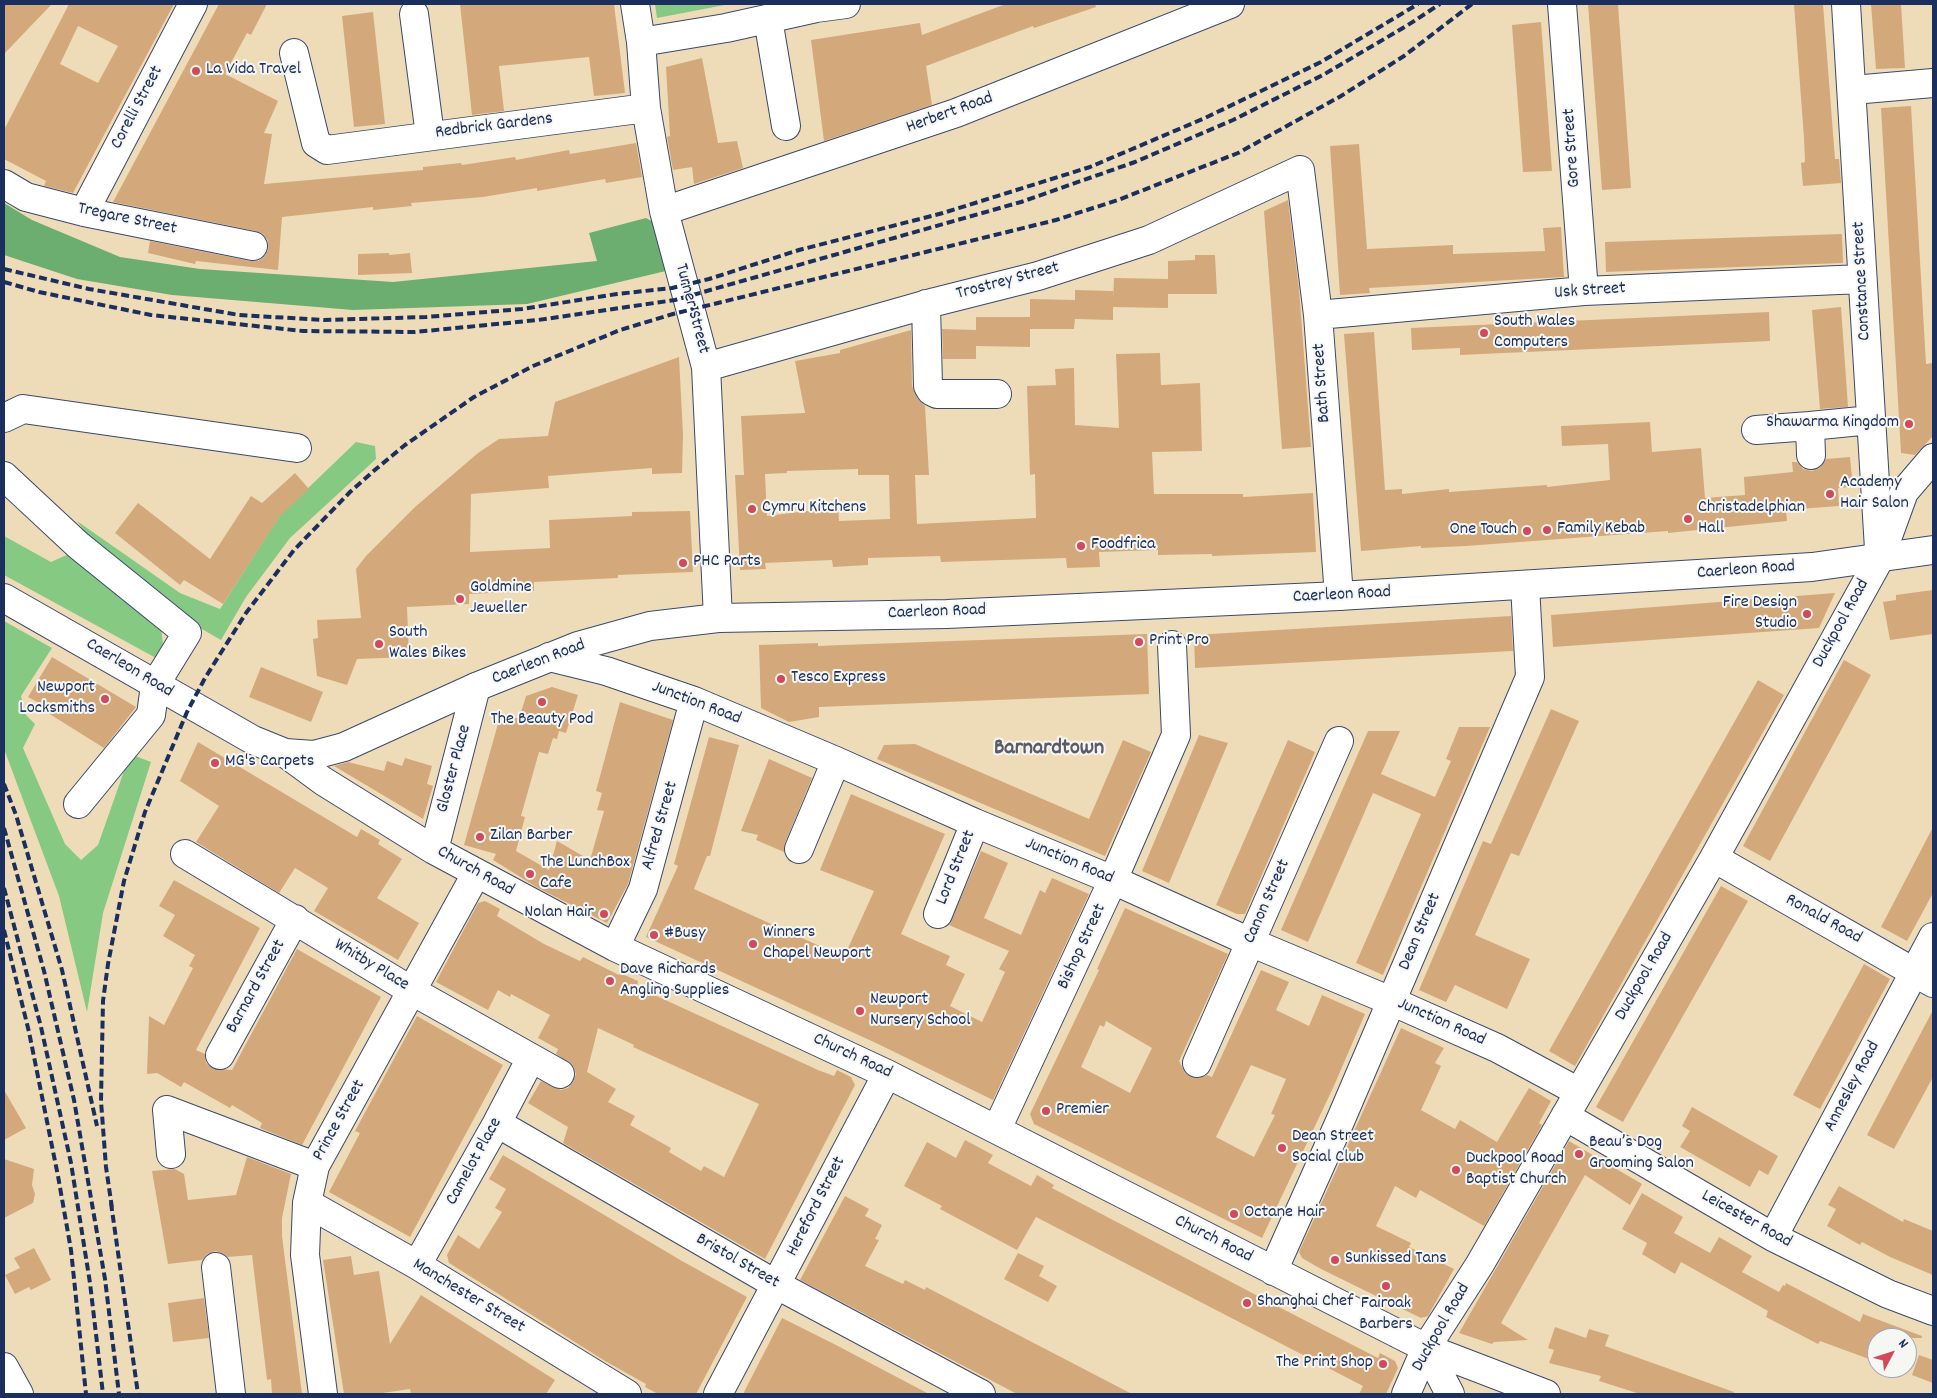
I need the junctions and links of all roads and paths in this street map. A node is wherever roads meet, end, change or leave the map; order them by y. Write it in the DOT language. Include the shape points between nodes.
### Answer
graph roads {
  1 [pos="193,4"];
  2 [pos="635,4"];
  3 [pos="846,4"];
  4 [pos="1230,4"];
  5 [pos="1562,4"];
  6 [pos="1846,4"];
  7 [pos="815,6"];
  8 [pos="414,14"];
  9 [pos="768,19"];
  10 [pos="641,42"];
  11 [pos="294,53"];
  12 [pos="1933,83"];
  13 [pos="1853,90"];
  14 [pos="646,108"];
  15 [pos="786,126"];
  16 [pos="430,135"];
  17 [pos="1300,170"];
  18 [pos="4,184"];
  19 [pos="664,211"];
  20 [pos="84,212"];
  21 [pos="254,246"];
  22 [pos="1862,279"];
  23 [pos="1584,292"];
  24 [pos="926,304"];
  25 [pos="1318,315"];
  26 [pos="706,367"];
  27 [pos="997,394"];
  28 [pos="4,418"];
  29 [pos="1871,420"];
  30 [pos="1810,426"];
  31 [pos="1756,430"];
  32 [pos="298,448"];
  33 [pos="1811,455"];
  34 [pos="1933,458"];
  35 [pos="4,476"];
  36 [pos="1933,550"];
  37 [pos="1880,558"];
  38 [pos="1525,586"];
  39 [pos="1339,596"];
  40 [pos="4,598"];
  41 [pos="718,618"];
  42 [pos="1172,645"];
  43 [pos="549,657"];
  44 [pos="155,685"];
  45 [pos="476,687"];
  46 [pos="694,701"];
  47 [pos="1339,741"];
  48 [pos="285,753"];
  49 [pos="836,760"];
  50 [pos="78,804"];
  51 [pos="975,823"];
  52 [pos="799,849"];
  53 [pos="434,850"];
  54 [pos="185,854"];
  55 [pos="1714,858"];
  56 [pos="476,874"];
  57 [pos="1113,880"];
  58 [pos="938,914"];
  59 [pos="295,919"];
  60 [pos="1933,937"];
  61 [pos="1250,942"];
  62 [pos="615,947"];
  63 [pos="1924,977"];
  64 [pos="412,991"];
  65 [pos="1391,1001"];
  66 [pos="220,1055"];
  67 [pos="531,1058"];
  68 [pos="1197,1063"];
  69 [pos="560,1074"];
  70 [pos="887,1074"];
  71 [pos="1579,1092"];
  72 [pos="1565,1116"];
  73 [pos="497,1124"];
  74 [pos="997,1129"];
  75 [pos="171,1154"];
  76 [pos="315,1166"];
  77 [pos="307,1203"];
  78 [pos="1772,1237"];
  79 [pos="417,1265"];
  80 [pos="216,1268"];
  81 [pos="1273,1271"];
  82 [pos="776,1285"];
  83 [pos="1933,1311"];
  84 [pos="1426,1348"];
  85 [pos="4,1367"];
  86 [pos="19,1394"];
  87 [pos="231,1394"];
  88 [pos="323,1394"];
  89 [pos="627,1394"];
  90 [pos="718,1394"];
  91 [pos="980,1394"];
  92 [pos="1406,1394"];
  93 [pos="1450,1394"];
  94 [pos="1546,1394"];
  1 -- 20 [label="street, Corelli Street"];
  2 -- 10 [label="street, Turner Street"];
  3 -- 7 [label="street"];
  4 -- 19 [label="street, Herbert Road" via="956,113"];
  5 -- 23 [label="street, Gore Street"];
  6 -- 13 [label="street, Constance Street"];
  7 -- 9 [label="street"];
  8 -- 16 [label="street"];
  9 -- 10 [label="street"];
  9 -- 15 [label="street"];
  10 -- 14 [label="street, Turner Street"];
  11 -- 16 [label="street, Redbrick Gardens" via="316,143 327,150"];
  12 -- 13 [label="street"];
  13 -- 22 [label="street, Constance Street"];
  14 -- 16 [label="street, Redbrick Gardens"];
  14 -- 19 [label="street, Turner Street"];
  17 -- 24 [label="street, Trostrey Street" via="1149,240 1038,276"];
  17 -- 25 [label="street, Bath Street"];
  18 -- 20 [label="street, Tregare Street" via="26,197"];
  19 -- 26 [label="street, Turner Street"];
  20 -- 21 [label="street, Tregare Street"];
  22 -- 23 [label="street, Usk Street"];
  22 -- 29 [label="street, Constance Street"];
  23 -- 25 [label="street, Usk Street"];
  24 -- 26 [label="street, Trostrey Street"];
  24 -- 27 [label="street" via="928,386 931,391 937,394"];
  25 -- 39 [label="street, Bath Street"];
  26 -- 41 [label="street, Turner Street"];
  28 -- 32 [label="street" via="23,409"];
  29 -- 30 [label="street"];
  29 -- 37 [label="street, Constance Street"];
  30 -- 31 [label="street"];
  30 -- 33 [label="street"];
  34 -- 37 [label="street, Duckpool Road" via="1904,492"];
  35 -- 44 [label="street" via="78,545 187,633"];
  36 -- 37 [label="street, Caerleon Road"];
  37 -- 38 [label="street, Caerleon Road" via="1812,567"];
  37 -- 55 [label="street, Duckpool Road"];
  38 -- 39 [label="street, Caerleon Road"];
  38 -- 65 [label="street, Dean Street" via="1530,677"];
  39 -- 41 [label="street, Caerleon Road" via="947,614"];
  40 -- 44 [label="street, Caerleon Road"];
  41 -- 43 [label="street, Caerleon Road" via="630,631"];
  42 -- 57 [label="street, Bishop Street" via="1176,735"];
  43 -- 45 [label="street, Caerleon Road"];
  43 -- 46 [label="street, Junction Road" via="606,671"];
  44 -- 48 [label="street, Caerleon Road" via="253,740"];
  44 -- 50 [label="street" via="151,715"];
  45 -- 48 [label="street, Caerleon Road" via="344,746 314,755"];
  45 -- 53 [label="street, Gloster Place"];
  46 -- 49 [label="street, Junction Road"];
  46 -- 62 [label="street, Alfred Street" via="643,889"];
  47 -- 61 [label="street, Canon Street"];
  48 -- 53 [label="street, Church Road" via="323,781"];
  49 -- 51 [label="street, Junction Road"];
  49 -- 52 [label="street"];
  51 -- 57 [label="street, Junction Road"];
  51 -- 58 [label="street, Lord Street"];
  53 -- 56 [label="street, Church Road"];
  54 -- 59 [label="street, Whitby Place"];
  55 -- 63 [label="street, Ronald Road"];
  55 -- 71 [label="street, Duckpool Road"];
  56 -- 62 [label="street, Church Road"];
  56 -- 64 [label="street, Prince Street"];
  57 -- 61 [label="street, Junction Road"];
  57 -- 74 [label="street, Bishop Street"];
  59 -- 64 [label="street, Whitby Place"];
  59 -- 66 [label="street, Barnard Street"];
  60 -- 63 [label="street, Annesley Road"];
  61 -- 65 [label="street, Junction Road"];
  61 -- 68 [label="street, Canon Street"];
  62 -- 70 [label="street, Church Road"];
  63 -- 78 [label="street, Annesley Road"];
  64 -- 67 [label="street, Whitby Place"];
  64 -- 76 [label="street, Prince Street"];
  65 -- 71 [label="street, Junction Road" via="1497,1048"];
  65 -- 81 [label="street, Dean Street"];
  67 -- 69 [label="street, Whitby Place"];
  67 -- 73 [label="street, Camelot Place"];
  70 -- 74 [label="street, Church Road"];
  70 -- 82 [label="street, Hereford Street"];
  71 -- 72 [label="street, Duckpool Road"];
  72 -- 78 [label="street, Leicester Road"];
  72 -- 84 [label="street, Duckpool Road" via="1480,1264"];
  73 -- 79 [label="street, Camelot Place"];
  73 -- 82 [label="street, Bristol Street"];
  74 -- 81 [label="street, Church Road"];
  75 -- 76 [label="street" via="167,1110"];
  76 -- 77 [label="street, Prince Street"];
  77 -- 79 [label="street, Manchester Street"];
  77 -- 88 [label="street, Prince Street" via="305,1255"];
  78 -- 83 [label="street, Leicester Road" via="1888,1294"];
  79 -- 89 [label="street, Manchester Street"];
  80 -- 87 [label="street"];
  81 -- 84 [label="street, Church Road"];
  82 -- 90 [label="street, Hereford Street"];
  82 -- 91 [label="street, Bristol Street"];
  84 -- 92 [label="street, Duckpool Road"];
  84 -- 93 [label="street"];
  84 -- 94 [label="street, Church Road"];
  85 -- 86 [label="street"];
}
